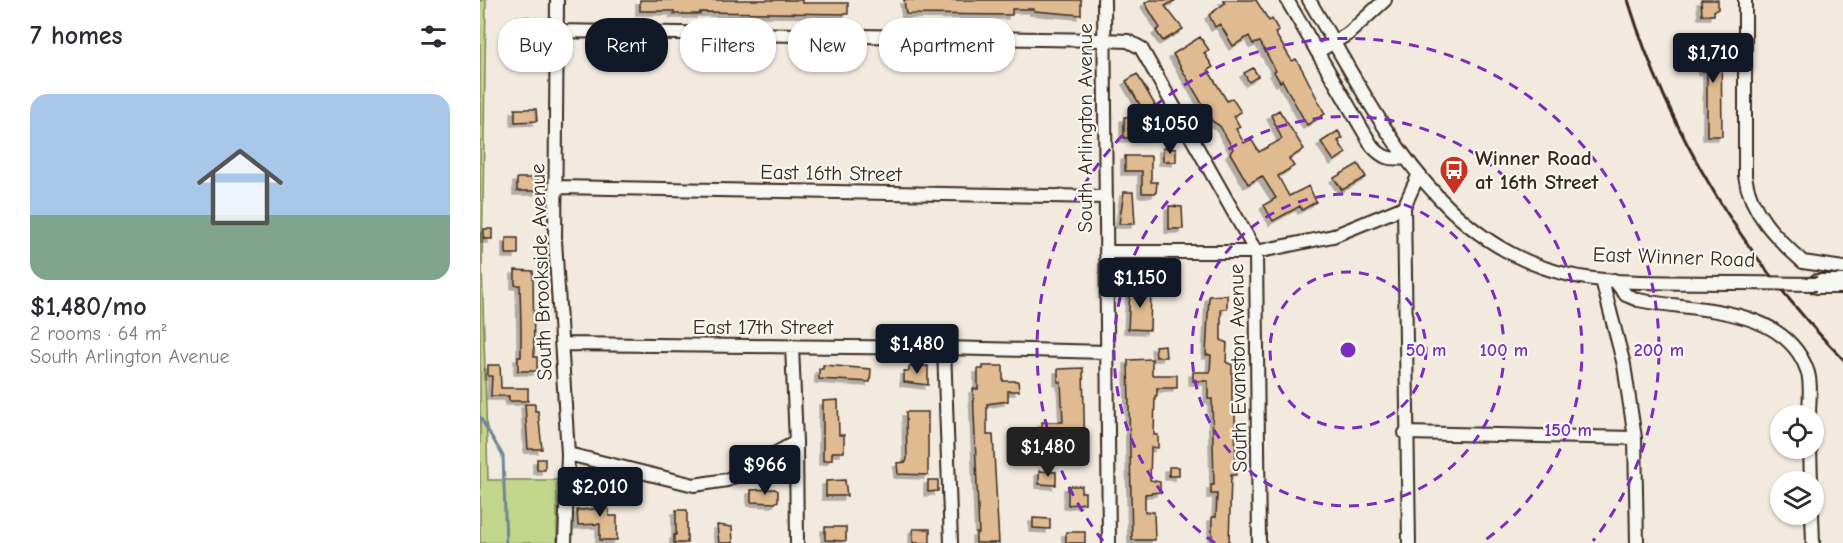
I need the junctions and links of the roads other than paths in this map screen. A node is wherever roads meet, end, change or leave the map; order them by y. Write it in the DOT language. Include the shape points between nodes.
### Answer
graph roads {
  1 [pos="557,0"];
  2 [pos="1104,0"];
  3 [pos="1287,0"];
  4 [pos="1309,0"];
  5 [pos="1385,0"];
  6 [pos="1745,0"];
  7 [pos="557,18"];
  8 [pos="573,31"];
  9 [pos="1102,40"];
  10 [pos="1335,43"];
  11 [pos="1317,52"];
  12 [pos="557,72"];
  13 [pos="1405,158"];
  14 [pos="1418,176"];
  15 [pos="557,187"];
  16 [pos="1105,197"];
  17 [pos="1404,207"];
  18 [pos="1106,252"];
  19 [pos="1256,252"];
  20 [pos="1843,268"];
  21 [pos="1608,280"];
  22 [pos="1817,284"];
  23 [pos="1843,284"];
  24 [pos="562,344"];
  25 [pos="792,346"];
  26 [pos="944,348"];
  27 [pos="1107,352"];
  28 [pos="1809,405"];
  29 [pos="1405,433"];
  30 [pos="1635,438"];
  31 [pos="796,442"];
  32 [pos="567,454"];
  33 [pos="1812,525"];
  34 [pos="565,543"];
  35 [pos="797,543"];
  36 [pos="951,543"];
  37 [pos="1109,543"];
  38 [pos="1259,543"];
  39 [pos="1409,543"];
  40 [pos="1637,543"];
  41 [pos="1813,543"];
  1 -- 7 [label="street, South Brookside Avenue"];
  2 -- 9 [label="street, South Arlington Avenue"];
  3 -- 11 [label="street"];
  4 -- 10 [label="street, East Winner Road"];
  5 -- 10 [label="street"];
  6 -- 20 [label="street" via="1748,195 1759,215 1803,262"];
  8 -- 9 [label="street, South Evanston Avenue"];
  9 -- 16 [label="street, South Arlington Avenue"];
  9 -- 19 [label="street, South Evanston Avenue" via="1128,41 1141,48"];
  10 -- 11 [label="street"];
  10 -- 13 [label="street, East Winner Road"];
  11 -- 13 [label="street" via="1381,157"];
  12 -- 15 [label="street, South Brookside Avenue"];
  13 -- 14 [label="street, East Winner Road"];
  14 -- 17 [label="street"];
  14 -- 21 [label="street, East Winner Road" via="1452,213 1498,246 1547,268"];
  15 -- 16 [label="street, East 16th Street"];
  15 -- 24 [label="street, South Brookside Avenue" via="557,290"];
  16 -- 18 [label="street, South Arlington Avenue"];
  17 -- 19 [label="street" via="1333,236"];
  17 -- 29 [label="street"];
  18 -- 19 [label="street"];
  18 -- 27 [label="street, South Arlington Avenue"];
  19 -- 38 [label="street, South Evanston Avenue"];
  21 -- 22 [label="street, East Winner Road, bridge"];
  21 -- 28 [label="street" via="1638,300 1763,322 1794,349 1808,370"];
  21 -- 30 [label="street"];
  22 -- 23 [label="street, East Winner Road"];
  24 -- 25 [label="street, East 17th Street"];
  24 -- 32 [label="street, South Brookside Avenue"];
  25 -- 26 [label="street, East 17th Street"];
  25 -- 31 [label="street"];
  26 -- 27 [label="street, East 17th Street"];
  26 -- 36 [label="street"];
  27 -- 37 [label="street, South Arlington Avenue"];
  29 -- 30 [label="street"];
  29 -- 39 [label="street"];
  30 -- 40 [label="street"];
  31 -- 32 [label="street" via="727,480 694,485"];
  31 -- 35 [label="street"];
  32 -- 34 [label="street, South Brookside Avenue"];
  33 -- 41 [label="street"];
}
